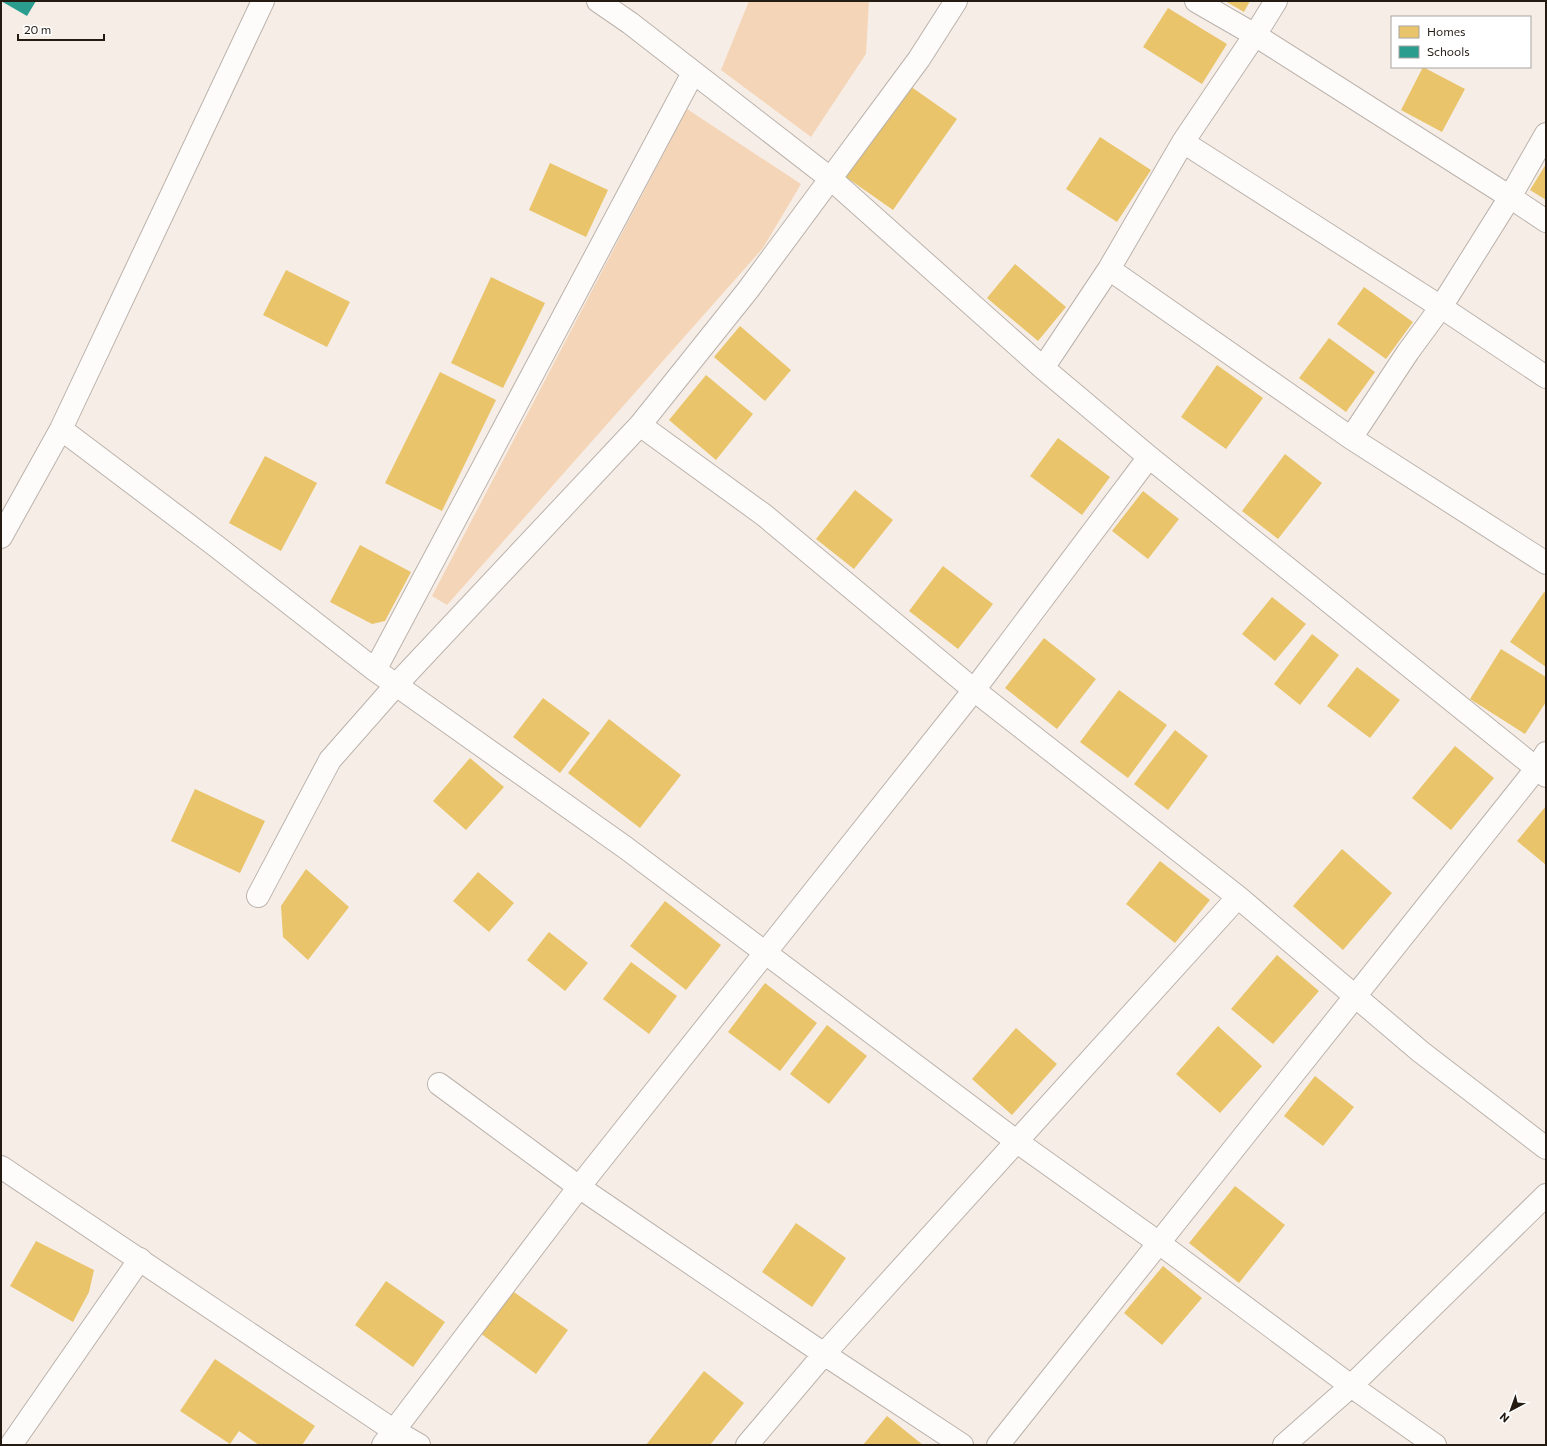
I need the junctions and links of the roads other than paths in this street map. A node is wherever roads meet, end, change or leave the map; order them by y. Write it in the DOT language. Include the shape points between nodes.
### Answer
graph roads {
  1 [pos="263,1"];
  2 [pos="598,1"];
  3 [pos="956,1"];
  4 [pos="1196,1"];
  5 [pos="1276,1"];
  6 [pos="1255,35"];
  7 [pos="693,73"];
  8 [pos="1546,134"];
  9 [pos="1183,142"];
  10 [pos="831,179"];
  11 [pos="1510,196"];
  12 [pos="1546,221"];
  13 [pos="1108,269"];
  14 [pos="1441,308"];
  15 [pos="1043,368"];
  16 [pos="1546,377"];
  17 [pos="640,425"];
  18 [pos="62,429"];
  19 [pos="1351,438"];
  20 [pos="1149,457"];
  21 [pos="1,537"];
  22 [pos="1546,563"];
  23 [pos="375,670"];
  24 [pos="396,685"];
  25 [pos="974,690"];
  26 [pos="1543,766"];
  27 [pos="258,896"];
  28 [pos="1238,897"];
  29 [pos="765,952"];
  30 [pos="1355,995"];
  31 [pos="439,1084"];
  32 [pos="1016,1141"];
  33 [pos="1546,1148"];
  34 [pos="1,1167"];
  35 [pos="578,1187"];
  36 [pos="1546,1195"];
  37 [pos="1159,1243"];
  38 [pos="140,1259"];
  39 [pos="824,1354"];
  40 [pos="1351,1386"];
  41 [pos="388,1437"];
  42 [pos="11,1445"];
  43 [pos="419,1445"];
  44 [pos="747,1445"];
  45 [pos="962,1445"];
  46 [pos="998,1445"];
  47 [pos="1284,1445"];
  48 [pos="1435,1445"];
  1 -- 18 [label="street"];
  2 -- 7 [label="street"];
  3 -- 10 [label="street" via="919,59"];
  4 -- 6 [label="street"];
  5 -- 6 [label="street"];
  6 -- 9 [label="street"];
  6 -- 11 [label="street"];
  7 -- 10 [label="street"];
  7 -- 23 [label="street"];
  8 -- 11 [label="street"];
  9 -- 13 [label="street"];
  9 -- 14 [label="street"];
  10 -- 15 [label="street"];
  10 -- 17 [label="street" via="748,290"];
  11 -- 12 [label="street"];
  11 -- 14 [label="street"];
  13 -- 15 [label="street"];
  13 -- 19 [label="street"];
  14 -- 16 [label="street"];
  14 -- 19 [label="street" via="1408,352"];
  15 -- 20 [label="street"];
  17 -- 24 [label="street"];
  17 -- 25 [label="street" via="764,515"];
  18 -- 21 [label="street"];
  18 -- 23 [label="street"];
  19 -- 22 [label="street"];
  20 -- 25 [label="street"];
  20 -- 26 [label="street"];
  23 -- 24 [label="street"];
  24 -- 27 [label="street" via="330,760"];
  24 -- 29 [label="street" via="626,848"];
  25 -- 28 [label="street"];
  25 -- 29 [label="street"];
  26 -- 30 [label="street"];
  28 -- 30 [label="street"];
  28 -- 32 [label="street"];
  29 -- 32 [label="street"];
  29 -- 35 [label="street"];
  30 -- 33 [label="street" via="1421,1052"];
  30 -- 37 [label="street"];
  31 -- 35 [label="street"];
  32 -- 37 [label="street"];
  32 -- 39 [label="street"];
  34 -- 38 [label="street"];
  35 -- 39 [label="street"];
  35 -- 41 [label="street"];
  36 -- 40 [label="street"];
  37 -- 40 [label="street"];
  37 -- 46 [label="street"];
  38 -- 41 [label="street"];
  38 -- 42 [label="street"];
  39 -- 44 [label="street"];
  39 -- 45 [label="street"];
  40 -- 47 [label="street"];
  40 -- 48 [label="street"];
  41 -- 43 [label="street"];
}
